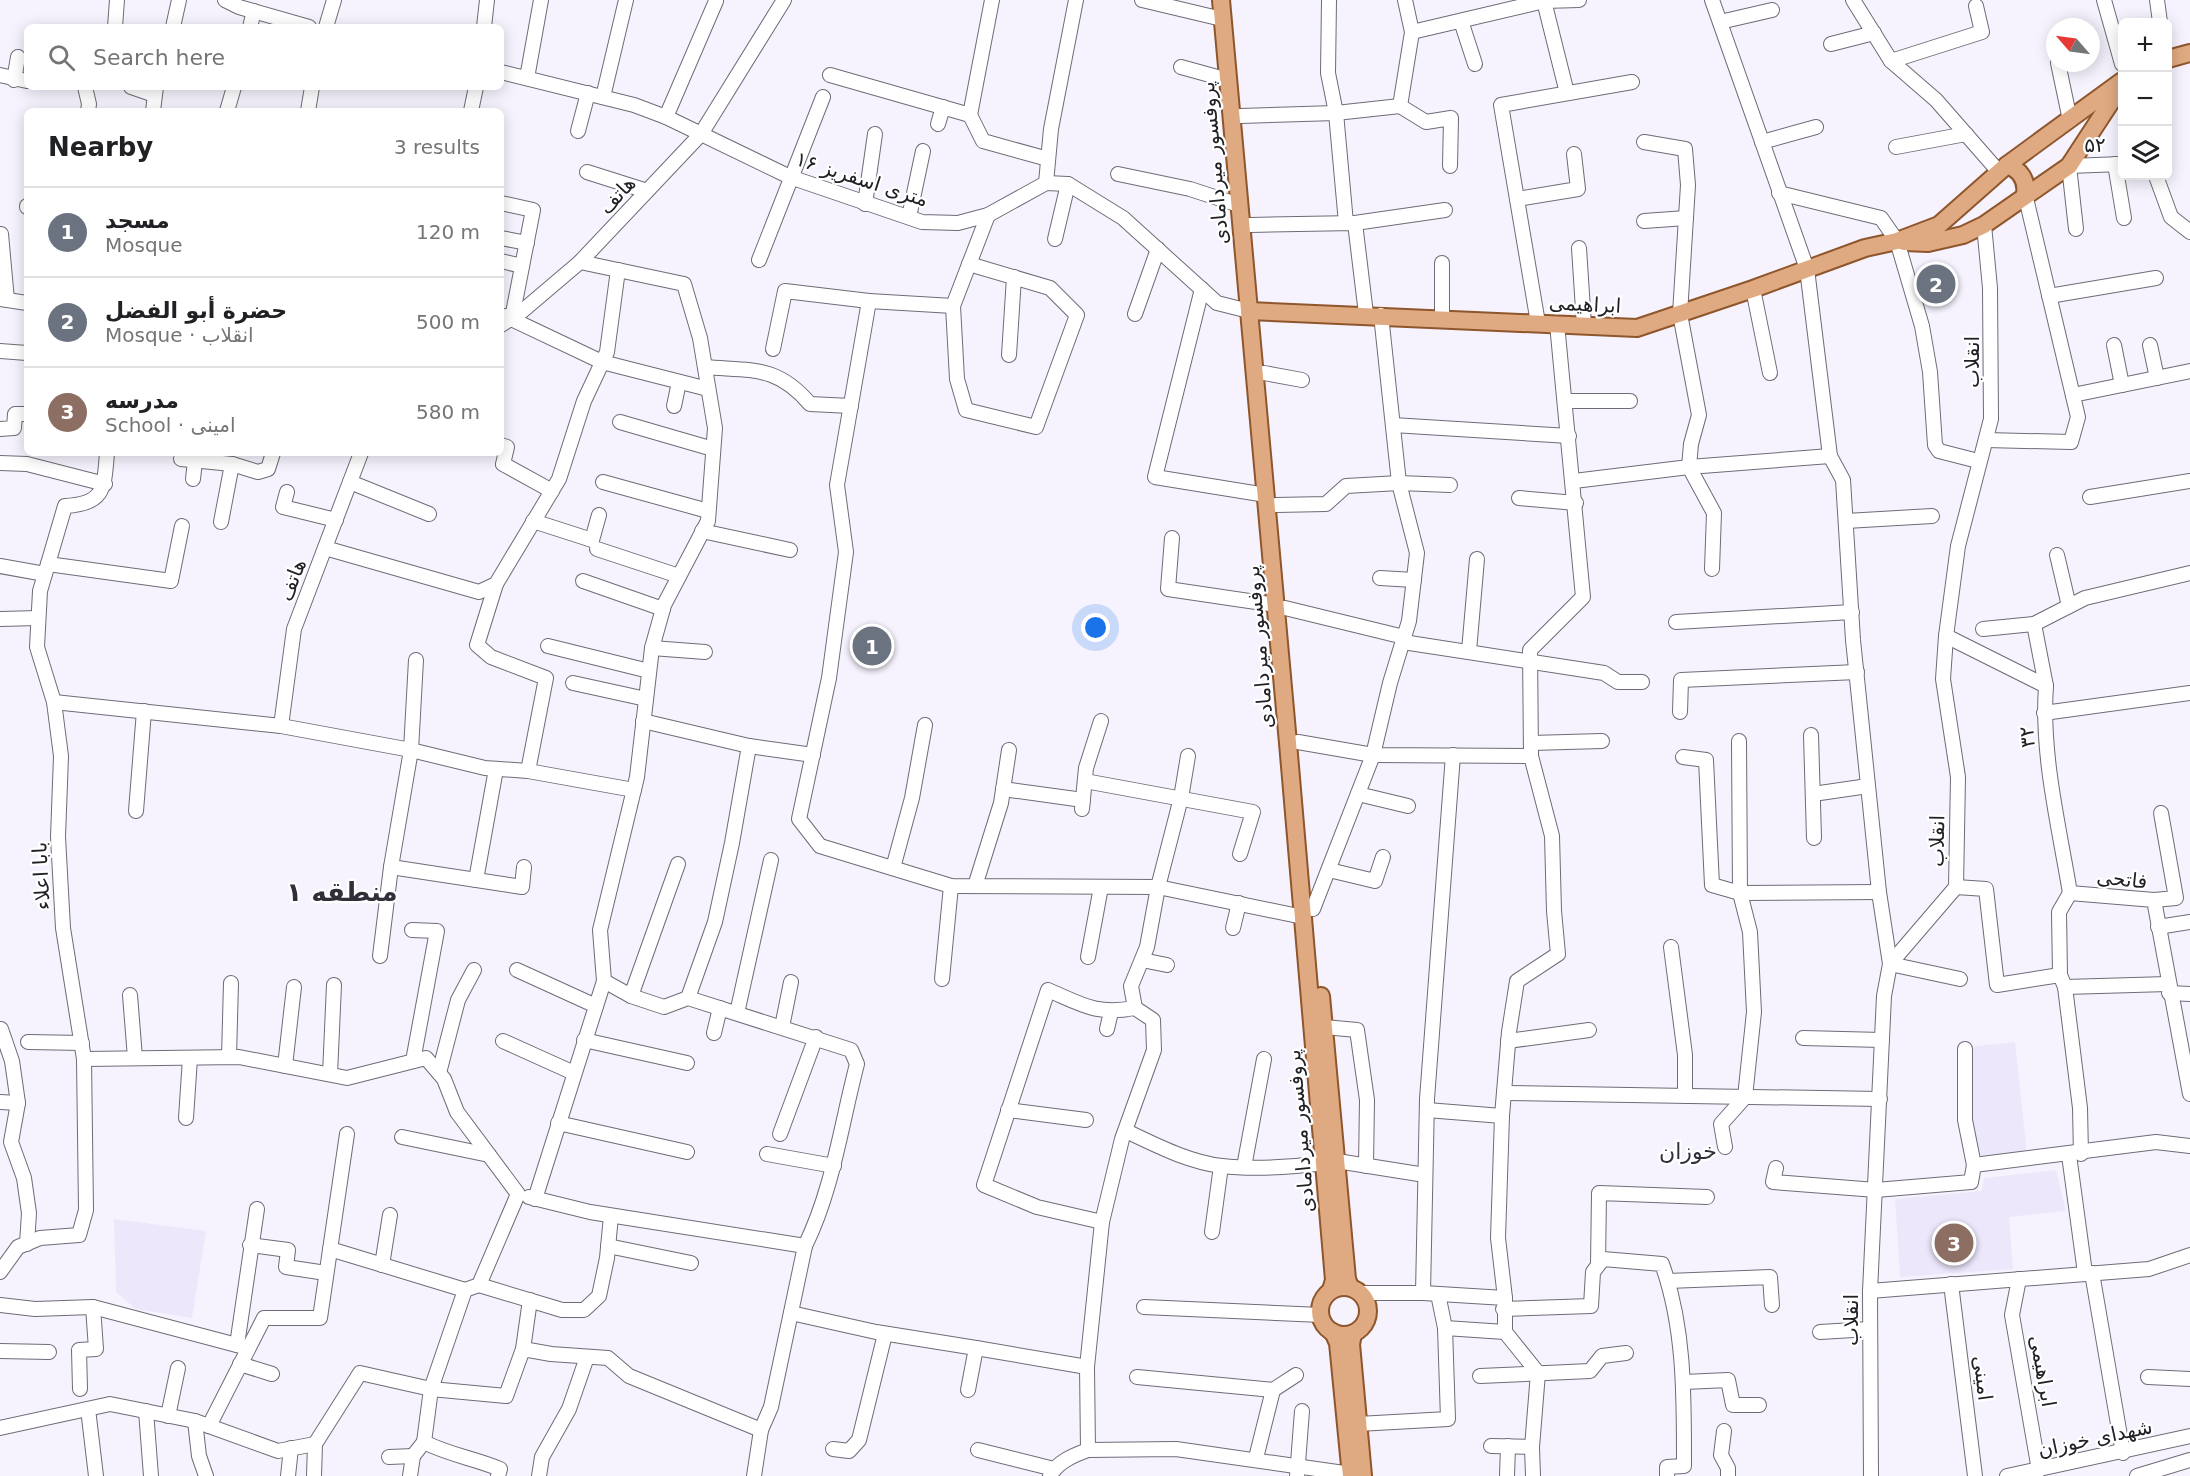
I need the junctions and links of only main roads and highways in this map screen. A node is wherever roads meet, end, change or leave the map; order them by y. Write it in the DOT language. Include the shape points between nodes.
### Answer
graph roads {
  1 [pos="1221,0"];
  2 [pos="1230,0"];
  3 [pos="2190,53"];
  4 [pos="2172,58"];
  5 [pos="2118,86"];
  6 [pos="2118,89"];
  7 [pos="2003,168"];
  8 [pos="2025,194"];
  9 [pos="1897,241"];
  10 [pos="1253,310"];
  11 [pos="1271,500"];
  12 [pos="1308,913"];
  13 [pos="1330,1162"];
  14 [pos="1331,1290"];
  15 [pos="1356,1290"];
  16 [pos="1333,1332"];
  17 [pos="1353,1334"];
  18 [pos="1355,1475"];
  1 -- 10 [label="main road, پروفسور میردامادی" via="1239,205"];
  2 -- 10 [label="main road, پروفسور میردامادی" via="1250,225"];
  3 -- 4 [label="main road"];
  5 -- 7 [label="main road"];
  6 -- 8 [label="main road" via="2069,166"];
  7 -- 8 [label="main road" via="2014,168 2024,179"];
  7 -- 9 [label="main road" via="1944,222"];
  8 -- 9 [label="main road" via="1984,225 1946,240"];
  9 -- 10 [label="main road, ابراهیمی" via="1865,248 1637,328"];
  10 -- 11 [label="main road, پروفسور میردامادی"];
  10 -- 11 [label="main road, پروفسور میردامادی" via="1264,373"];
  11 -- 12 [label="main road, پروفسور میردامادی"];
  12 -- 13 [label="main road, پروفسور میردامادی"];
  12 -- 13 [label="main road, پروفسور میردامادی" via="1324,1028"];
  13 -- 14 [label="main road, پروفسور میردامادی" via="1334,1280"];
  13 -- 15 [label="main road, پروفسور میردامادی" via="1347,1279"];
  14 -- 15 [label="main road"];
  14 -- 16 [label="main road" via="1322,1302 1321,1315 1324,1325"];
  15 -- 17 [label="main road" via="1369,1308 1365,1323"];
  16 -- 17 [label="main road"];
  16 -- 18 [label="main road" via="1338,1343"];
  17 -- 18 [label="main road" via="1358,1424"];
}
